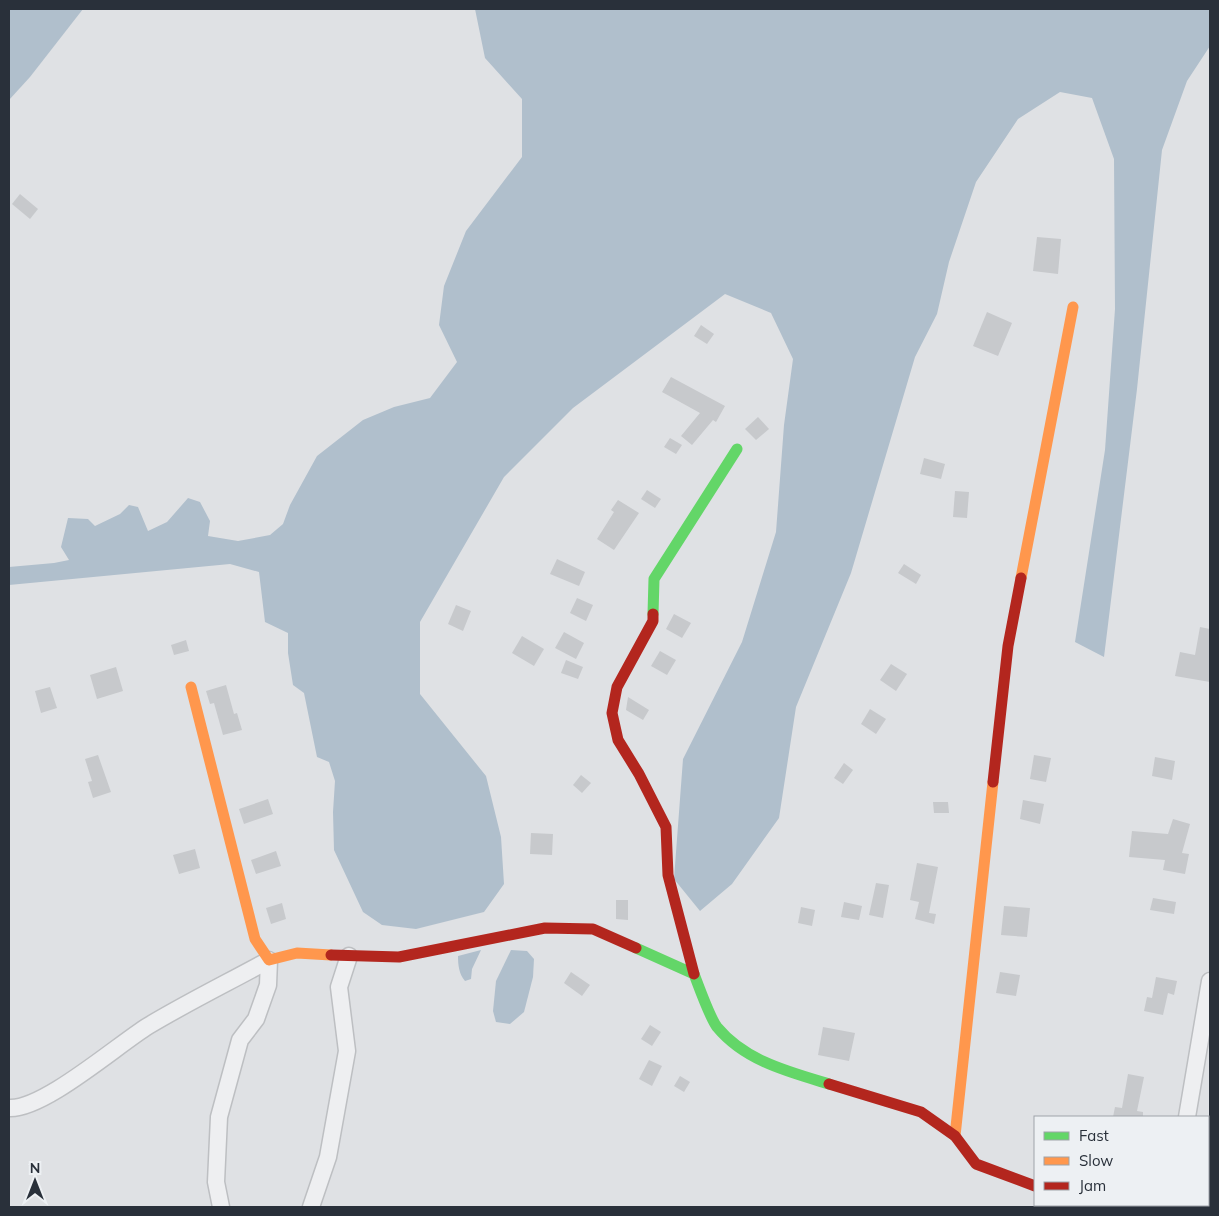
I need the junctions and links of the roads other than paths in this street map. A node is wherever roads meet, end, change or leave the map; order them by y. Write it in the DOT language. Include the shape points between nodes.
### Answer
graph roads {
  1 [pos="1073,307"];
  2 [pos="736,449"];
  3 [pos="191,687"];
  4 [pos="349,956"];
  5 [pos="269,960"];
  6 [pos="694,974"];
  7 [pos="1210,981"];
  8 [pos="9,1108"];
  9 [pos="1187,1116"];
  10 [pos="955,1136"];
  11 [pos="1034,1186"];
  12 [pos="220,1207"];
  13 [pos="311,1207"];
  1 -- 10 [label="street" via="1008,646"];
  2 -- 6 [label="street" via="654,579 653,621 618,687 612,713 618,740 666,827 668,875"];
  3 -- 5 [label="street" via="255,940"];
  4 -- 5 [label="street" via="297,952"];
  4 -- 6 [label="street" via="399,957 545,928 593,929"];
  4 -- 13 [label="street" via="339,987 346,1050 328,1157"];
  5 -- 8 [label="street" via="148,1026 44,1098 18,1109"];
  5 -- 12 [label="street" via="268,985 256,1019 240,1040 219,1117 216,1182"];
  6 -- 10 [label="street" via="716,1026 742,1050 782,1070 921,1112"];
  7 -- 9 [label="street"];
  10 -- 11 [label="street" via="976,1164"];
}
